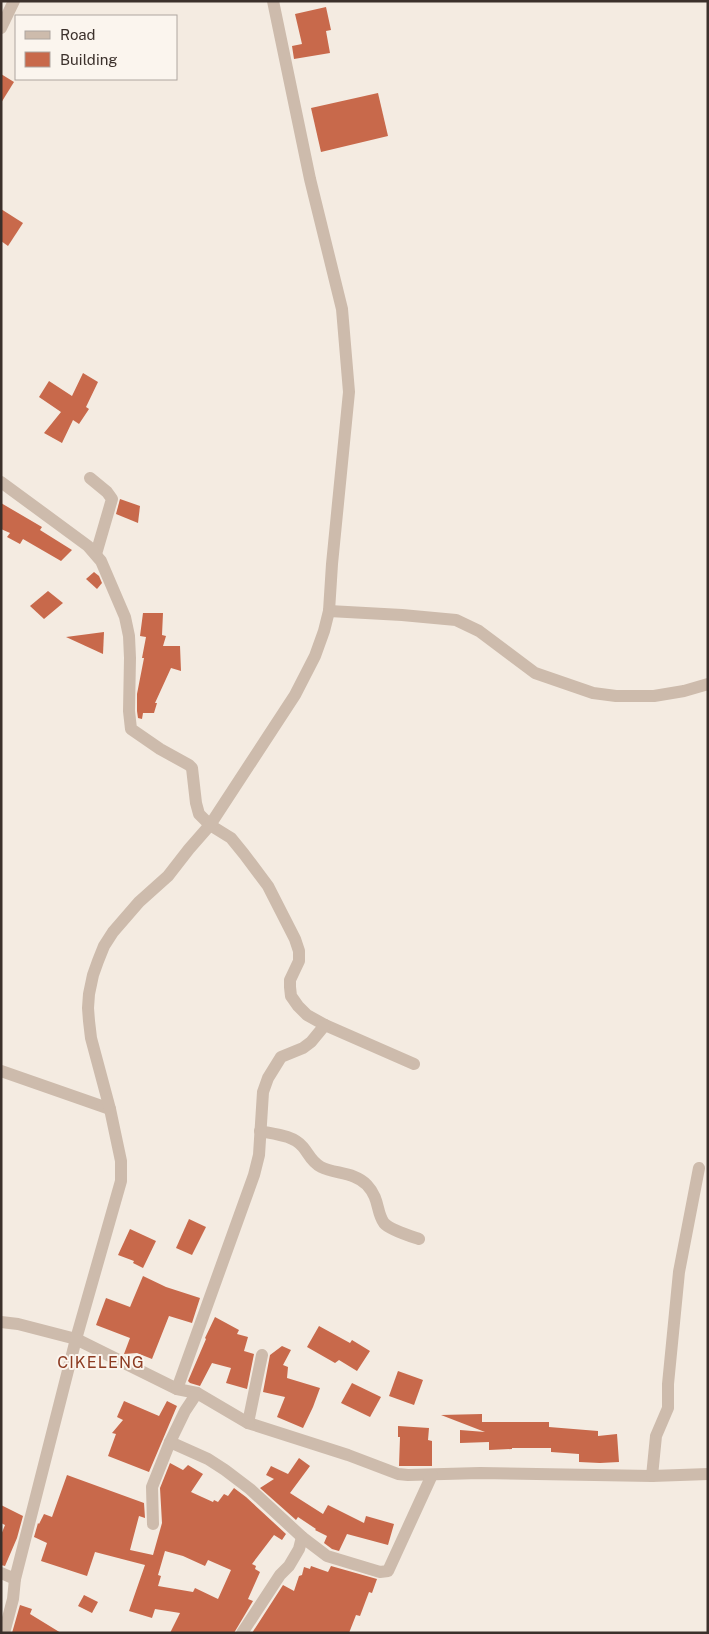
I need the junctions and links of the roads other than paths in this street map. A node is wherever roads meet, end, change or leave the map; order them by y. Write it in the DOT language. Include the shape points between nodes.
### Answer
graph roads {
  1 [pos="14,1"];
  2 [pos="273,1"];
  3 [pos="1,28"];
  4 [pos="90,478"];
  5 [pos="1,482"];
  6 [pos="96,554"];
  7 [pos="330,611"];
  8 [pos="708,684"];
  9 [pos="210,825"];
  10 [pos="324,1025"];
  11 [pos="414,1064"];
  12 [pos="1,1071"];
  13 [pos="110,1109"];
  14 [pos="260,1131"];
  15 [pos="699,1168"];
  16 [pos="419,1239"];
  17 [pos="1,1322"];
  18 [pos="76,1339"];
  19 [pos="262,1355"];
  20 [pos="177,1389"];
  21 [pos="197,1393"];
  22 [pos="248,1423"];
  23 [pos="170,1442"];
  24 [pos="708,1474"];
  25 [pos="432,1475"];
  26 [pos="652,1476"];
  27 [pos="153,1524"];
  28 [pos="302,1537"];
  29 [pos="1,1573"];
  30 [pos="15,1579"];
  31 [pos="4,1633"];
  32 [pos="242,1633"];
  1 -- 3 [label="street"];
  2 -- 7 [label="street" via="310,179 342,309 349,392"];
  4 -- 6 [label="street" via="112,499"];
  5 -- 6 [label="street"];
  6 -- 9 [label="street" via="125,617 129,636 131,729 192,768 199,814"];
  7 -- 8 [label="street" via="456,620 479,631 535,673 593,693 654,696"];
  7 -- 9 [label="street" via="315,656 295,695"];
  9 -- 10 [label="street" via="231,838 268,886 300,951 290,980 291,996 307,1015"];
  9 -- 13 [label="street" via="168,876 113,932 93,975 88,1008 91,1038"];
  10 -- 11 [label="street"];
  10 -- 14 [label="street" via="303,1048 281,1057 274,1068 263,1092"];
  12 -- 13 [label="street"];
  13 -- 18 [label="street" via="121,1161 121,1181"];
  14 -- 16 [label="street" via="286,1136 303,1147 320,1167 354,1176 365,1183 375,1194 383,1222"];
  14 -- 20 [label="street" via="254,1175"];
  15 -- 26 [label="street" via="679,1272 668,1408 656,1436"];
  17 -- 18 [label="street"];
  18 -- 20 [label="street"];
  18 -- 30 [label="street"];
  19 -- 22 [label="street"];
  20 -- 21 [label="street"];
  21 -- 22 [label="street"];
  21 -- 23 [label="street"];
  22 -- 25 [label="street" via="398,1474"];
  23 -- 27 [label="street" via="152,1487"];
  23 -- 28 [label="street" via="225,1470"];
  24 -- 26 [label="street"];
  25 -- 26 [label="street"];
  25 -- 28 [label="street" via="388,1571 380,1572 327,1556"];
  28 -- 32 [label="street" via="289,1566"];
  29 -- 30 [label="street"];
  30 -- 31 [label="street"];
}
